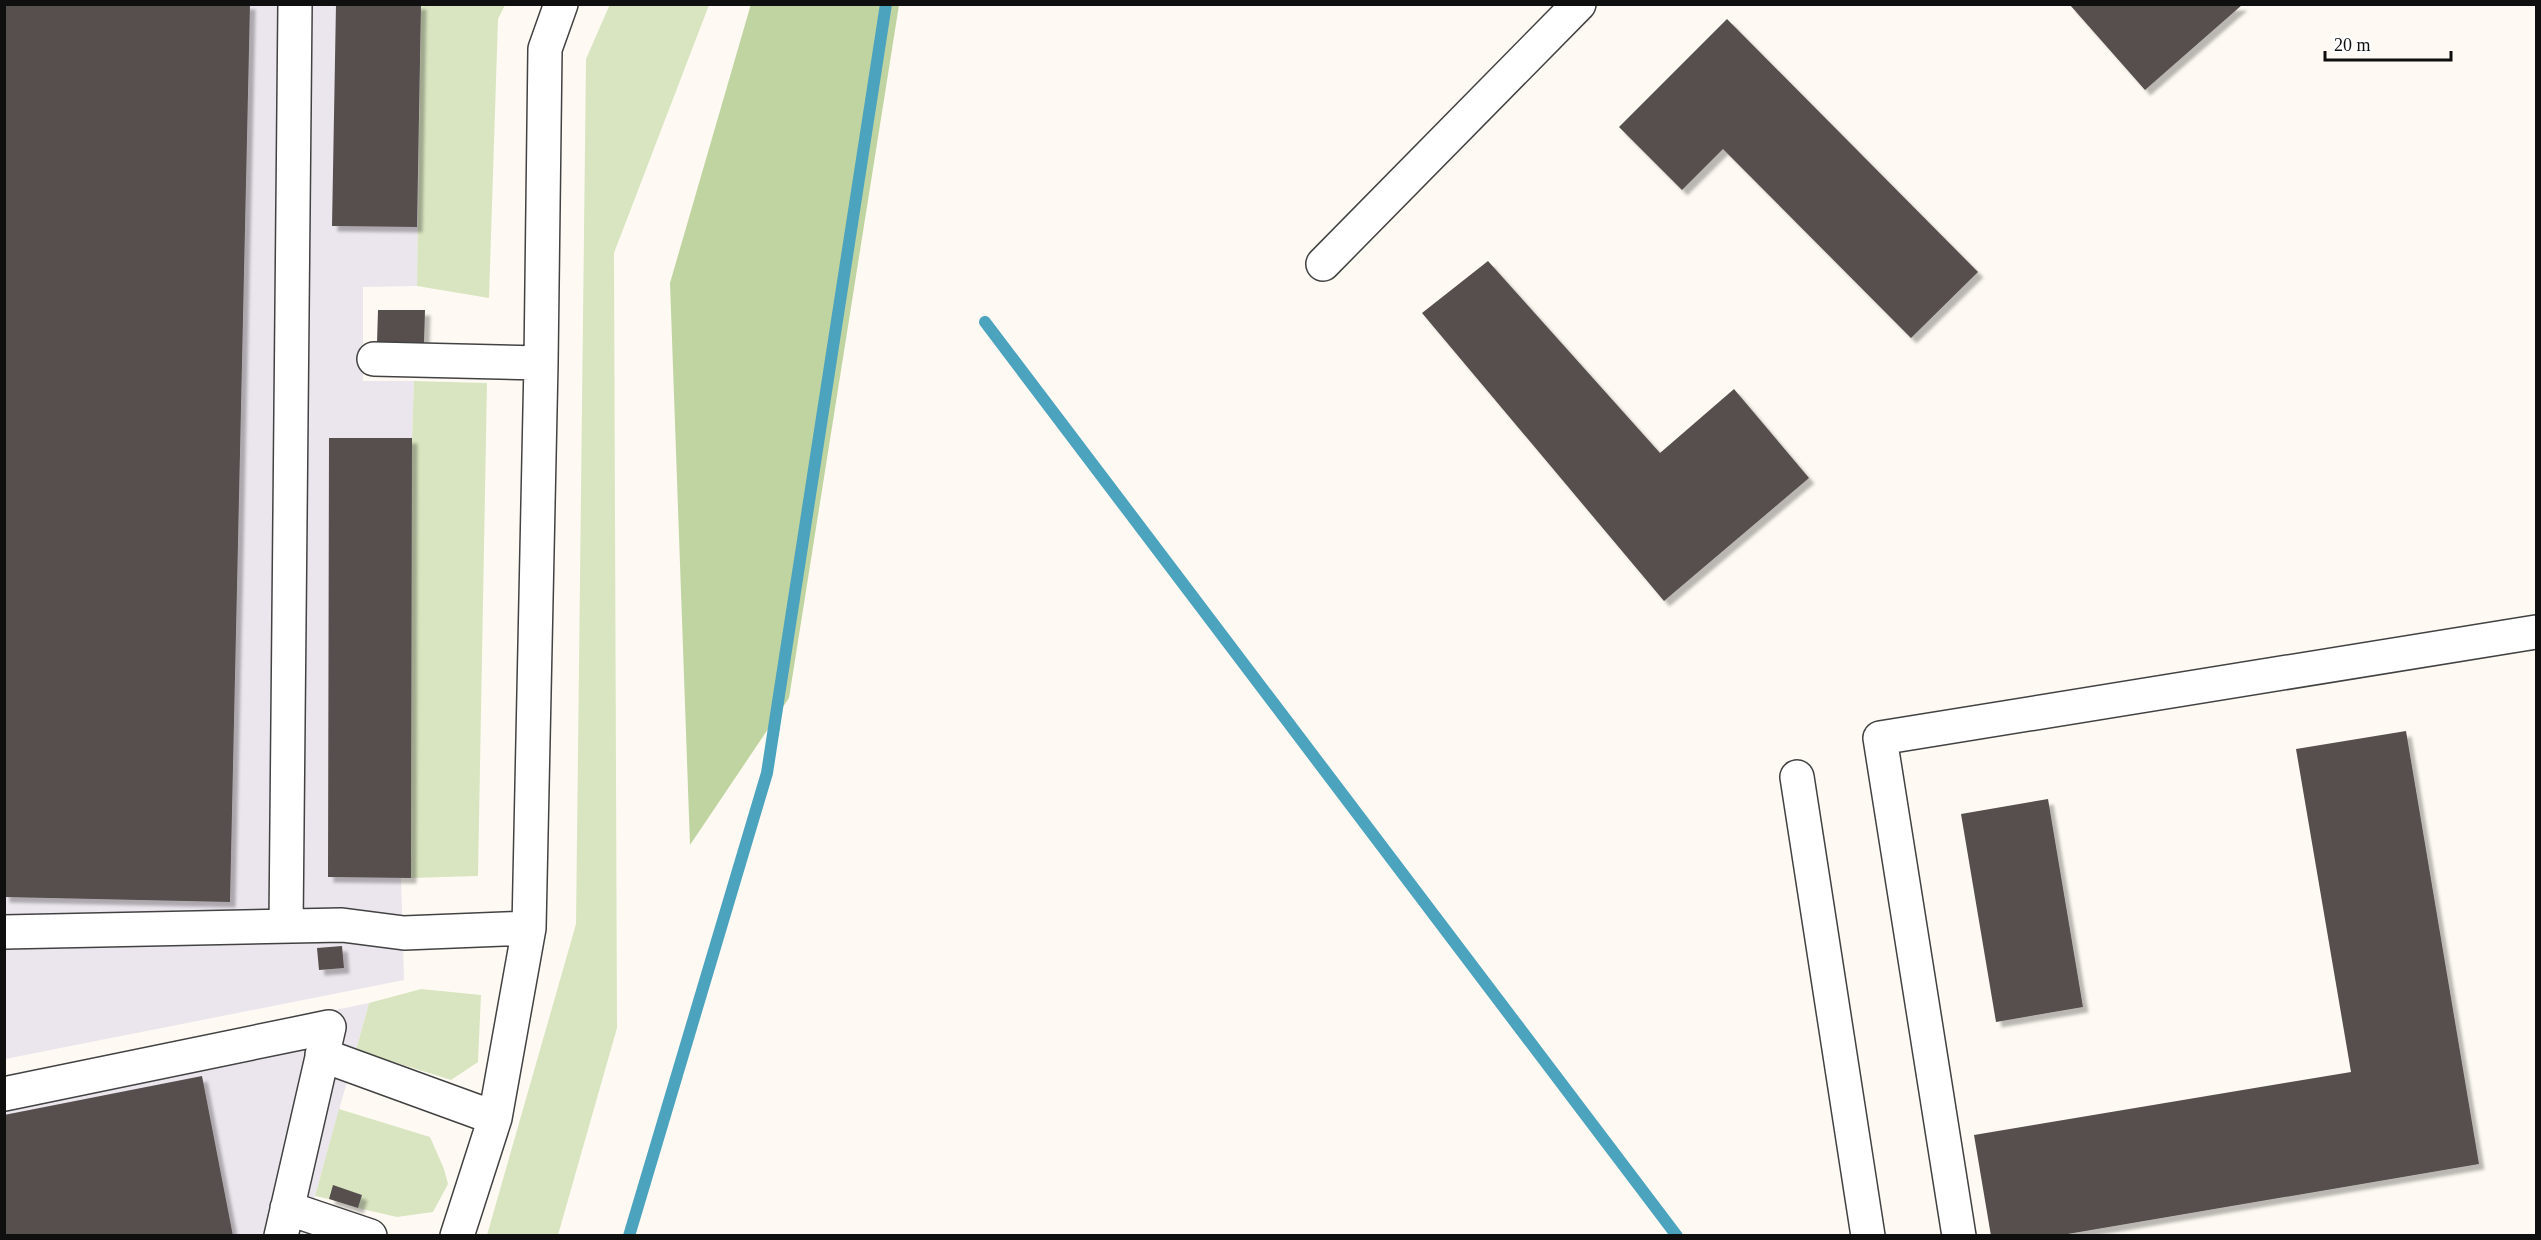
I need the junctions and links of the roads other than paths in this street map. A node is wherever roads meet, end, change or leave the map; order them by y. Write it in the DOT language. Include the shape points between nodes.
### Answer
graph roads {
  1 [pos="295,4"];
  2 [pos="561,4"];
  3 [pos="1579,4"];
  4 [pos="1323,264"];
  5 [pos="374,359"];
  6 [pos="541,363"];
  7 [pos="2536,632"];
  8 [pos="1797,777"];
  9 [pos="286,926"];
  10 [pos="529,928"];
  11 [pos="4,932"];
  12 [pos="322,1055"];
  13 [pos="4,1094"];
  14 [pos="495,1118"];
  15 [pos="284,1222"];
  16 [pos="370,1236"];
  17 [pos="457,1236"];
  18 [pos="1868,1236"];
  19 [pos="1959,1236"];
  1 -- 9 [label="lane"];
  2 -- 6 [label="lane" via="545,49"];
  3 -- 4 [label="lane"];
  5 -- 6 [label="lane"];
  6 -- 10 [label="lane"];
  7 -- 19 [label="lane" via="1880,738"];
  8 -- 18 [label="lane"];
  9 -- 10 [label="lane" via="342,925 404,933"];
  9 -- 11 [label="lane"];
  10 -- 14 [label="lane"];
  12 -- 13 [label="lane" via="329,1027"];
  12 -- 14 [label="lane"];
  12 -- 15 [label="lane"];
  14 -- 17 [label="lane"];
  15 -- 16 [label="lane"];
}
